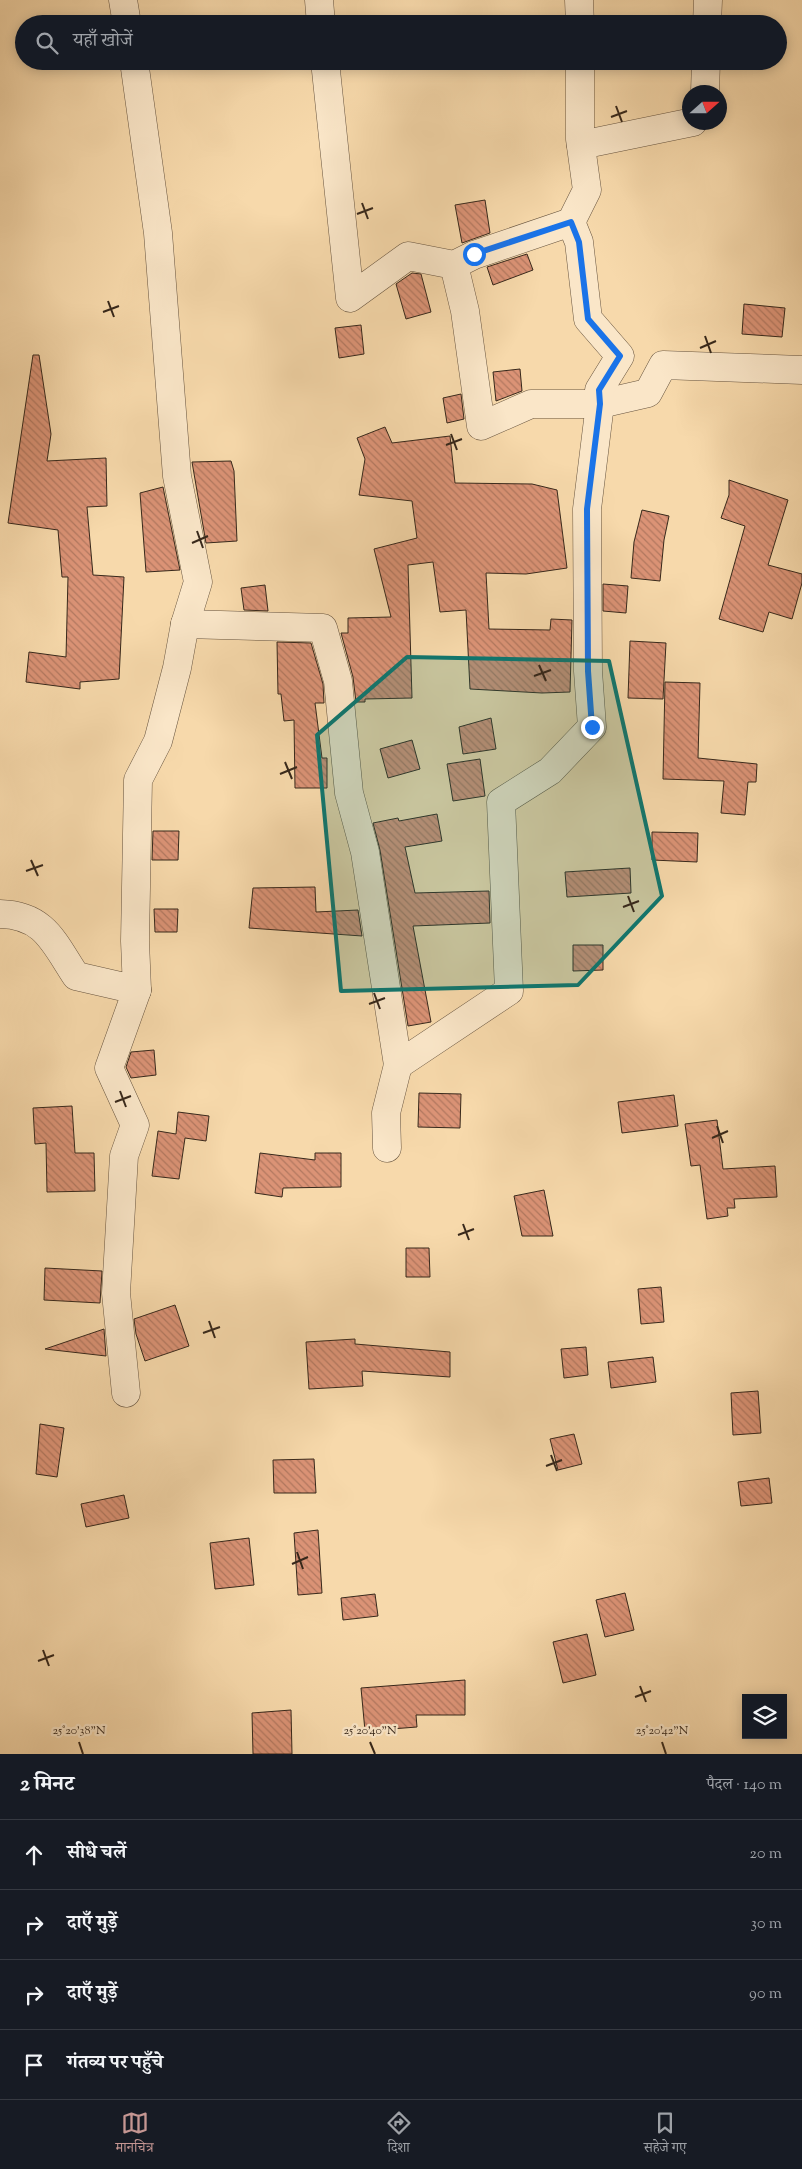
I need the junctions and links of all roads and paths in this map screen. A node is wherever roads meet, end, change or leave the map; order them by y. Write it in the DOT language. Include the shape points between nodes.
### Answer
graph roads {
  1 [pos="123,0"];
  2 [pos="319,0"];
  3 [pos="579,0"];
  4 [pos="708,0"];
  5 [pos="126,15"];
  6 [pos="320,15"];
  7 [pos="580,15"];
  8 [pos="707,15"];
  9 [pos="135,70"];
  10 [pos="326,70"];
  11 [pos="580,70"];
  12 [pos="706,70"];
  13 [pos="705,85"];
  14 [pos="682,124"];
  15 [pos="581,145"];
  16 [pos="571,222"];
  17 [pos="454,264"];
  18 [pos="802,370"];
  19 [pos="600,404"];
  20 [pos="185,624"];
  21 [pos="0,914"];
  22 [pos="137,990"];
  23 [pos="398,1065"];
  24 [pos="387,1148"];
  25 [pos="126,1394"];
  1 -- 5 [label="street"];
  2 -- 6 [label="street"];
  3 -- 7 [label="street"];
  4 -- 8 [label="street"];
  9 -- 20 [label="street" via="158,233 177,476 198,582"];
  10 -- 17 [label="street" via="350,298 408,256"];
  11 -- 15 [label="street"];
  12 -- 13 [label="street"];
  14 -- 15 [label="street"];
  15 -- 16 [label="street" via="586,190"];
  16 -- 17 [label="street" via="474,254"];
  16 -- 19 [label="street" via="579,242 588,319 620,356 599,390"];
  17 -- 19 [label="street" via="465,311 481,426 531,404"];
  18 -- 19 [label="street" via="663,365 648,393"];
  19 -- 23 [label="street" via="587,509 588,671 592,727 550,771 501,802 508,991"];
  20 -- 22 [label="street" via="158,740 138,780"];
  20 -- 23 [label="street" via="323,628 338,680 349,793 365,852"];
  21 -- 22 [label="street" via="18,914 45,929 76,976"];
  22 -- 25 [label="street" via="110,1068 134,1125 124,1156 116,1293"];
  23 -- 24 [label="street" via="386,1112"];
}
